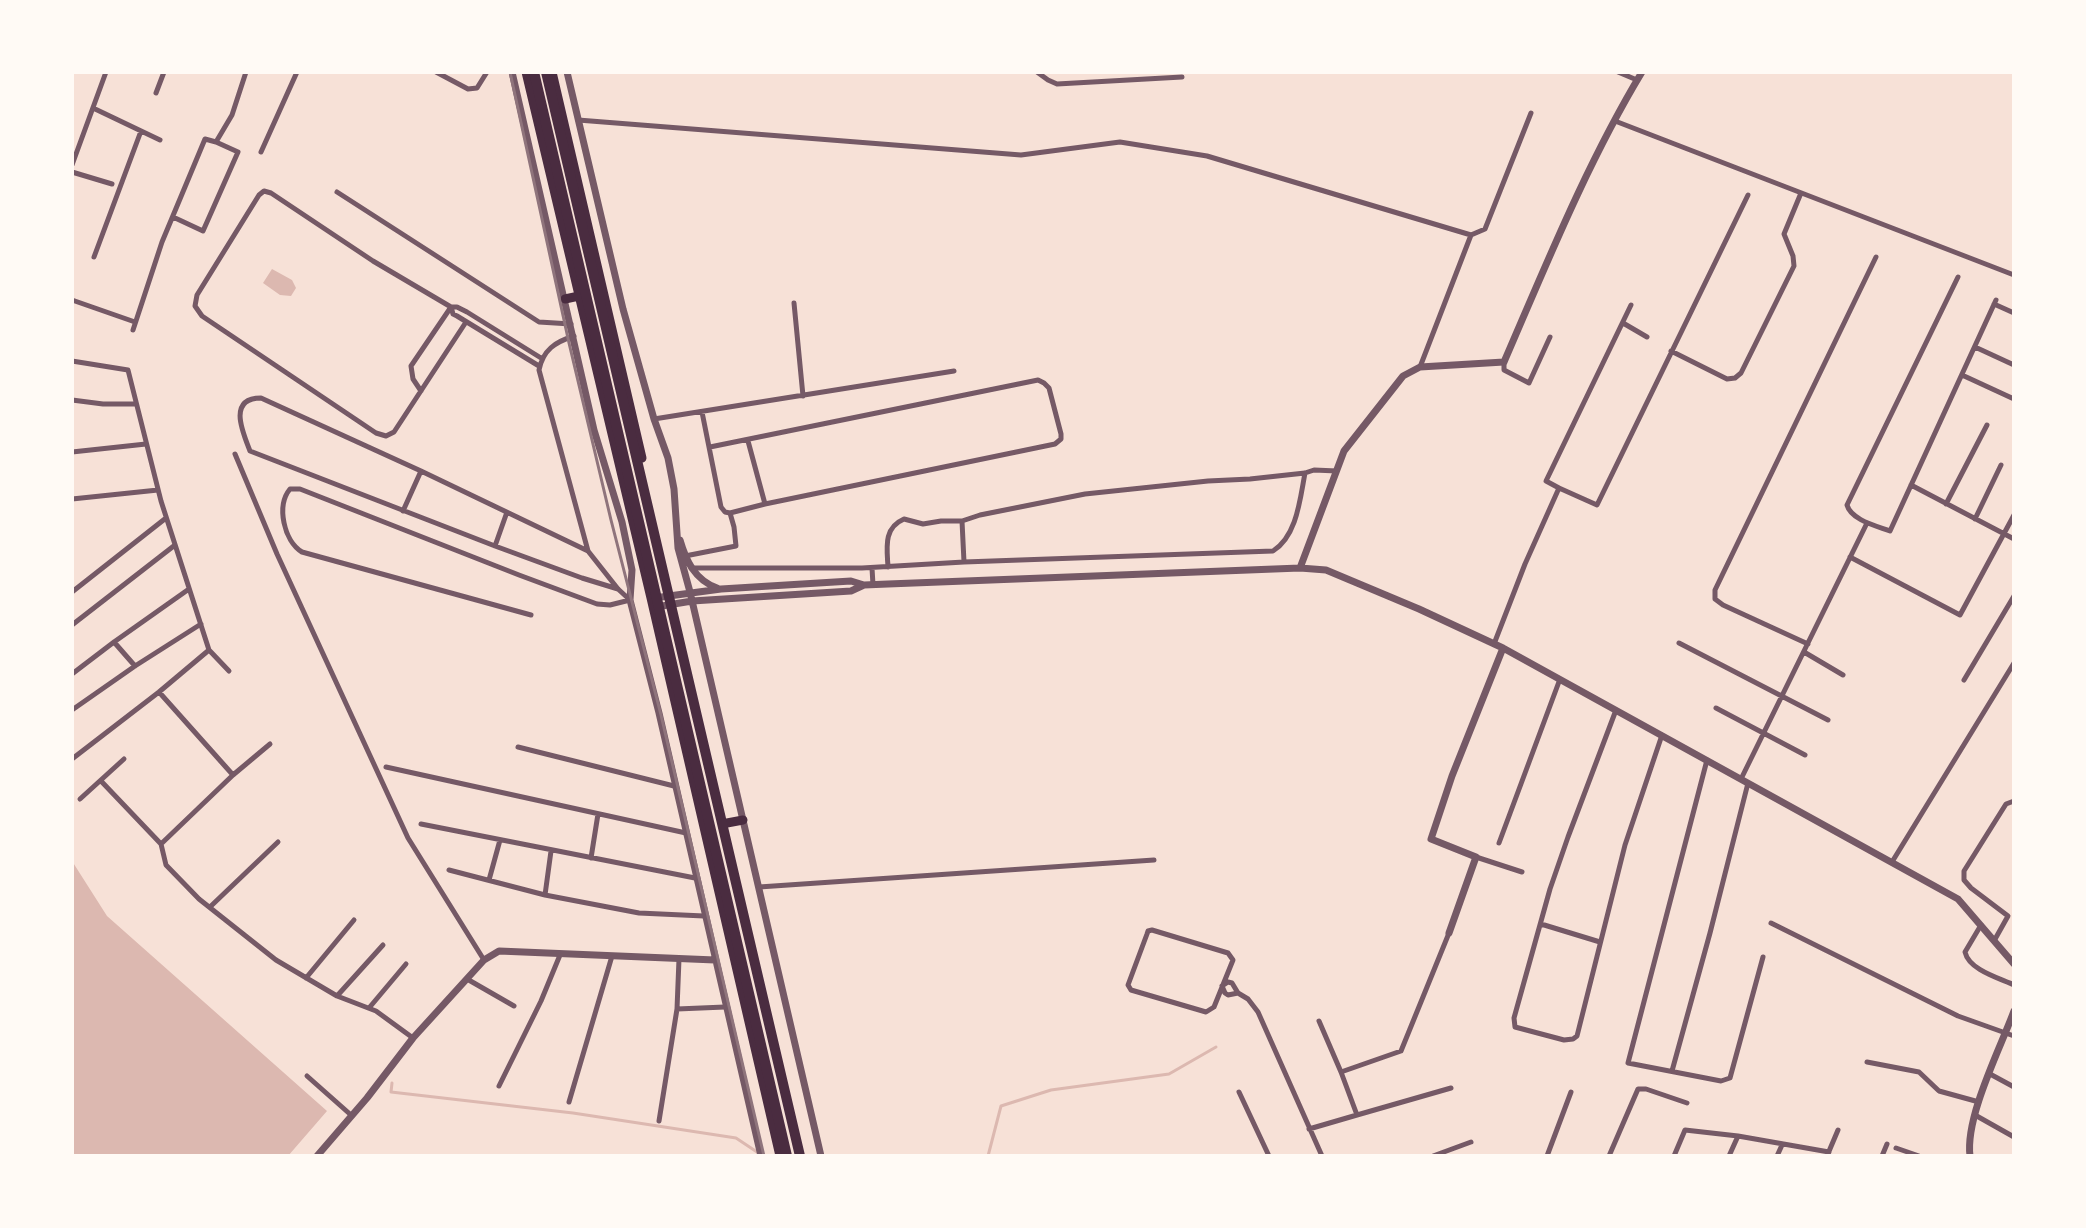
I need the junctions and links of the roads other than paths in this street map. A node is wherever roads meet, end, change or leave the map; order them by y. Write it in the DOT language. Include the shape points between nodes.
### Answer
graph roads {
  1 [pos="106,72"];
  2 [pos="164,72"];
  3 [pos="246,72"];
  4 [pos="297,72"];
  5 [pos="436,72"];
  6 [pos="487,72"];
  7 [pos="512,72"];
  8 [pos="526,72"];
  9 [pos="534,72"];
  10 [pos="546,72"];
  11 [pos="552,72"];
  12 [pos="567,72"];
  13 [pos="1037,72"];
  14 [pos="1618,72"];
  15 [pos="1642,72"];
  16 [pos="1182,77"];
  17 [pos="1637,80"];
  18 [pos="156,93"];
  19 [pos="93,108"];
  20 [pos="1532,113"];
  21 [pos="578,120"];
  22 [pos="1615,121"];
  23 [pos="141,131"];
  24 [pos="160,140"];
  25 [pos="216,142"];
  26 [pos="261,152"];
  27 [pos="72,165"];
  28 [pos="72,172"];
  29 [pos="112,184"];
  30 [pos="337,192"];
  31 [pos="1801,193"];
  32 [pos="1748,195"];
  33 [pos="173,217"];
  34 [pos="1471,235"];
  35 [pos="94,257"];
  36 [pos="1876,257"];
  37 [pos="2014,275"];
  38 [pos="1958,277"];
  39 [pos="579,296"];
  40 [pos="565,298"];
  41 [pos="72,300"];
  42 [pos="794,303"];
  43 [pos="1631,305"];
  44 [pos="451,307"];
  45 [pos="2014,313"];
  46 [pos="135,322"];
  47 [pos="466,322"];
  48 [pos="1623,323"];
  49 [pos="571,324"];
  50 [pos="133,330"];
  51 [pos="574,336"];
  52 [pos="1550,337"];
  53 [pos="1647,337"];
  54 [pos="1975,347"];
  55 [pos="1671,351"];
  56 [pos="541,358"];
  57 [pos="72,361"];
  58 [pos="1504,362"];
  59 [pos="2014,365"];
  60 [pos="539,366"];
  61 [pos="1420,367"];
  62 [pos="954,371"];
  63 [pos="1962,375"];
  64 [pos="421,391"];
  65 [pos="803,396"];
  66 [pos="2014,399"];
  67 [pos="72,400"];
  68 [pos="136,404"];
  69 [pos="702,412"];
  70 [pos="654,419"];
  71 [pos="1987,424"];
  72 [pos="748,441"];
  73 [pos="146,444"];
  74 [pos="710,447"];
  75 [pos="72,452"];
  76 [pos="235,454"];
  77 [pos="2001,465"];
  78 [pos="421,471"];
  79 [pos="1337,471"];
  80 [pos="1305,473"];
  81 [pos="1911,485"];
  82 [pos="1559,488"];
  83 [pos="158,490"];
  84 [pos="72,499"];
  85 [pos="765,504"];
  86 [pos="1946,504"];
  87 [pos="403,511"];
  88 [pos="507,512"];
  89 [pos="730,513"];
  90 [pos="2014,515"];
  91 [pos="166,518"];
  92 [pos="1975,519"];
  93 [pos="962,520"];
  94 [pos="1867,523"];
  95 [pos="677,529"];
  96 [pos="2003,534"];
  97 [pos="2014,539"];
  98 [pos="175,545"];
  99 [pos="495,546"];
  100 [pos="588,551"];
  101 [pos="685,556"];
  102 [pos="1850,558"];
  103 [pos="964,562"];
  104 [pos="888,567"];
  105 [pos="691,568"];
  106 [pos="872,568"];
  107 [pos="1300,568"];
  108 [pos="864,585"];
  109 [pos="873,585"];
  110 [pos="618,588"];
  111 [pos="189,589"];
  112 [pos="721,589"];
  113 [pos="72,592"];
  114 [pos="690,592"];
  115 [pos="2014,596"];
  116 [pos="675,598"];
  117 [pos="630,600"];
  118 [pos="692,601"];
  119 [pos="652,603"];
  120 [pos="531,615"];
  121 [pos="201,624"];
  122 [pos="72,625"];
  123 [pos="114,642"];
  124 [pos="1494,644"];
  125 [pos="1679,644"];
  126 [pos="1808,644"];
  127 [pos="1503,648"];
  128 [pos="209,650"];
  129 [pos="1804,652"];
  130 [pos="2014,663"];
  131 [pos="135,666"];
  132 [pos="229,671"];
  133 [pos="72,674"];
  134 [pos="1844,675"];
  135 [pos="1560,679"];
  136 [pos="1964,680"];
  137 [pos="159,692"];
  138 [pos="1782,697"];
  139 [pos="1716,708"];
  140 [pos="72,710"];
  141 [pos="1616,710"];
  142 [pos="1828,720"];
  143 [pos="1764,733"];
  144 [pos="1662,735"];
  145 [pos="270,744"];
  146 [pos="518,747"];
  147 [pos="1806,755"];
  148 [pos="72,759"];
  149 [pos="124,759"];
  150 [pos="1707,760"];
  151 [pos="386,767"];
  152 [pos="233,775"];
  153 [pos="101,781"];
  154 [pos="1745,781"];
  155 [pos="674,786"];
  156 [pos="80,799"];
  157 [pos="2014,801"];
  158 [pos="598,814"];
  159 [pos="743,820"];
  160 [pos="727,823"];
  161 [pos="421,824"];
  162 [pos="686,833"];
  163 [pos="500,840"];
  164 [pos="278,842"];
  165 [pos="1499,843"];
  166 [pos="161,844"];
  167 [pos="551,851"];
  168 [pos="1476,857"];
  169 [pos="591,858"];
  170 [pos="1154,860"];
  171 [pos="1892,862"];
  172 [pos="449,870"];
  173 [pos="1522,872"];
  174 [pos="695,878"];
  175 [pos="489,880"];
  176 [pos="759,887"];
  177 [pos="544,895"];
  178 [pos="211,906"];
  179 [pos="704,916"];
  180 [pos="2011,917"];
  181 [pos="354,920"];
  182 [pos="1771,923"];
  183 [pos="1541,924"];
  184 [pos="1981,925"];
  185 [pos="1449,933"];
  186 [pos="1994,941"];
  187 [pos="1600,942"];
  188 [pos="383,945"];
  189 [pos="560,954"];
  190 [pos="612,956"];
  191 [pos="1762,957"];
  192 [pos="679,959"];
  193 [pos="484,960"];
  194 [pos="715,960"];
  195 [pos="406,964"];
  196 [pos="2014,964"];
  197 [pos="306,978"];
  198 [pos="467,979"];
  199 [pos="2014,985"];
  200 [pos="1222,986"];
  201 [pos="1238,993"];
  202 [pos="337,996"];
  203 [pos="514,1006"];
  204 [pos="725,1007"];
  205 [pos="369,1008"];
  206 [pos="677,1009"];
  207 [pos="2014,1011"];
  208 [pos="1319,1021"];
  209 [pos="2006,1032"];
  210 [pos="2014,1036"];
  211 [pos="413,1038"];
  212 [pos="1867,1062"];
  213 [pos="1672,1071"];
  214 [pos="1341,1072"];
  215 [pos="1990,1074"];
  216 [pos="307,1076"];
  217 [pos="498,1086"];
  218 [pos="2014,1087"];
  219 [pos="1451,1088"];
  220 [pos="1239,1092"];
  221 [pos="1571,1092"];
  222 [pos="569,1102"];
  223 [pos="1979,1102"];
  224 [pos="1687,1103"];
  225 [pos="351,1115"];
  226 [pos="1357,1115"];
  227 [pos="1975,1115"];
  228 [pos="659,1121"];
  229 [pos="1309,1129"];
  230 [pos="1838,1130"];
  231 [pos="1738,1136"];
  232 [pos="2014,1137"];
  233 [pos="1471,1142"];
  234 [pos="1887,1144"];
  235 [pos="1782,1145"];
  236 [pos="1896,1148"];
  237 [pos="760,1153"];
  238 [pos="1828,1154"];
  239 [pos="1969,1155"];
  240 [pos="317,1156"];
  241 [pos="780,1156"];
  242 [pos="787,1156"];
  243 [pos="800,1156"];
  244 [pos="804,1156"];
  245 [pos="821,1156"];
  246 [pos="1269,1156"];
  247 [pos="1322,1156"];
  248 [pos="1433,1156"];
  249 [pos="1547,1156"];
  250 [pos="1609,1156"];
  251 [pos="1674,1156"];
  252 [pos="1729,1156"];
  253 [pos="1777,1156"];
  254 [pos="1882,1156"];
  255 [pos="1919,1156"];
  1 -- 19 [label="street"];
  2 -- 18 [label="street"];
  3 -- 25 [label="street" via="232,115"];
  4 -- 26 [label="street"];
  5 -- 6 [label="street" via="468,89 477,88"];
  7 -- 40 [label="street"];
  8 -- 39 [label="highway"];
  9 -- 242 [label="highway"];
  10 -- 243 [label="highway"];
  11 -- 116 [label="highway"];
  12 -- 21 [label="street"];
  13 -- 16 [label="street" via="1057,84"];
  14 -- 17 [label="street"];
  15 -- 17 [label="street"];
  17 -- 22 [label="street"];
  19 -- 23 [label="street"];
  19 -- 27 [label="street"];
  20 -- 34 [label="street" via="1485,229"];
  21 -- 34 [label="street" via="1021,155 1120,142 1207,156"];
  21 -- 70 [label="street"];
  22 -- 31 [label="street"];
  22 -- 58 [label="street" via="1563,226"];
  23 -- 24 [label="street"];
  23 -- 35 [label="street"];
  25 -- 33 [label="street" via="205,139"];
  25 -- 33 [label="street" via="238,152 203,231"];
  28 -- 29 [label="street"];
  30 -- 49 [label="street" via="539,322"];
  31 -- 37 [label="street"];
  31 -- 55 [label="street" via="1784,234 1794,266 1741,373 1727,379"];
  32 -- 55 [label="street"];
  33 -- 46 [label="street"];
  34 -- 61 [label="street"];
  36 -- 126 [label="street" via="1715,590 1715,599 1723,605"];
  38 -- 94 [label="street" via="1847,505 1848,510"];
  39 -- 40 [label="highway"];
  39 -- 119 [label="highway"];
  40 -- 49 [label="street"];
  41 -- 46 [label="street"];
  42 -- 65 [label="street"];
  43 -- 48 [label="street"];
  44 -- 47 [label="street" via="453,314"];
  44 -- 56 [label="street" via="467,312"];
  44 -- 64 [label="street" via="411,366"];
  44 -- 64 [label="street" via="264,191 197,296 195,306 201,316 376,433 386,436 394,432"];
  45 -- 54 [label="street" via="1995,302"];
  46 -- 50 [label="street"];
  47 -- 60 [label="street"];
  47 -- 64 [label="street"];
  48 -- 53 [label="street"];
  48 -- 82 [label="street" via="1546,481"];
  49 -- 51 [label="street"];
  51 -- 56 [label="street" via="555,342"];
  51 -- 117 [label="street" via="594,430 622,522 632,570"];
  52 -- 58 [label="street" via="1529,383 1504,370"];
  54 -- 59 [label="street"];
  54 -- 63 [label="street"];
  55 -- 82 [label="street" via="1597,505"];
  56 -- 60 [label="street"];
  57 -- 68 [label="street" via="128,370"];
  58 -- 61 [label="street"];
  60 -- 100 [label="street"];
  61 -- 79 [label="street" via="1402,378 1344,451"];
  62 -- 65 [label="street"];
  63 -- 66 [label="street"];
  63 -- 81 [label="street"];
  65 -- 69 [label="street"];
  67 -- 68 [label="street"];
  68 -- 73 [label="street"];
  69 -- 70 [label="street"];
  69 -- 74 [label="street"];
  70 -- 95 [label="street" via="668,458"];
  71 -- 86 [label="street"];
  72 -- 74 [label="street"];
  72 -- 85 [label="street"];
  72 -- 85 [label="street" via="1038,380 1049,388 1061,434 1055,444"];
  73 -- 75 [label="street"];
  73 -- 83 [label="street"];
  74 -- 89 [label="street" via="721,507"];
  76 -- 193 [label="street" via="408,838"];
  77 -- 92 [label="street"];
  78 -- 87 [label="street"];
  78 -- 87 [label="street" via="261,398 252,399 242,409 240,424 250,451"];
  78 -- 88 [label="street"];
  79 -- 80 [label="street"];
  79 -- 107 [label="street"];
  80 -- 93 [label="street" via="1085,494"];
  80 -- 103 [label="street" via="1287,538 1273,551"];
  81 -- 86 [label="street"];
  81 -- 94 [label="street" via="1890,531"];
  82 -- 124 [label="street"];
  83 -- 84 [label="street"];
  83 -- 91 [label="street"];
  85 -- 89 [label="street"];
  86 -- 92 [label="street"];
  87 -- 99 [label="street"];
  88 -- 99 [label="street"];
  88 -- 100 [label="street"];
  89 -- 101 [label="street" via="736,546"];
  90 -- 96 [label="street"];
  91 -- 98 [label="street"];
  91 -- 113 [label="street"];
  92 -- 96 [label="street"];
  93 -- 103 [label="street"];
  93 -- 104 [label="street" via="923,524 904,519 895,524 887,537"];
  94 -- 102 [label="street"];
  95 -- 101 [label="street"];
  95 -- 114 [label="street"];
  96 -- 97 [label="street"];
  96 -- 102 [label="street" via="1960,615"];
  98 -- 111 [label="street"];
  98 -- 122 [label="street"];
  99 -- 110 [label="street"];
  100 -- 110 [label="street"];
  101 -- 105 [label="street"];
  102 -- 126 [label="street"];
  103 -- 104 [label="street"];
  104 -- 106 [label="street"];
  105 -- 106 [label="street"];
  105 -- 112 [label="street"];
  106 -- 109 [label="street"];
  107 -- 109 [label="street"];
  107 -- 124 [label="street" via="1326,570"];
  108 -- 109 [label="street"];
  108 -- 112 [label="street" via="851,581"];
  108 -- 118 [label="street" via="851,591"];
  110 -- 117 [label="street"];
  111 -- 121 [label="street"];
  111 -- 123 [label="street"];
  112 -- 114 [label="street"];
  114 -- 116 [label="street"];
  114 -- 118 [label="street"];
  115 -- 136 [label="street"];
  116 -- 118 [label="street"];
  116 -- 119 [label="street"];
  116 -- 160 [label="highway"];
  117 -- 120 [label="street" via="597,604 300,489 290,489 285,495 288,536 302,552"];
  117 -- 155 [label="street"];
  118 -- 159 [label="street"];
  119 -- 241 [label="highway"];
  121 -- 128 [label="street"];
  121 -- 131 [label="street"];
  123 -- 131 [label="street"];
  123 -- 133 [label="street"];
  124 -- 127 [label="street"];
  125 -- 138 [label="street"];
  126 -- 129 [label="street"];
  127 -- 135 [label="street"];
  127 -- 168 [label="street" via="1431,839"];
  128 -- 132 [label="street"];
  128 -- 137 [label="street"];
  129 -- 134 [label="street"];
  129 -- 138 [label="street"];
  130 -- 171 [label="street"];
  131 -- 140 [label="street"];
  135 -- 141 [label="street"];
  135 -- 165 [label="street"];
  137 -- 148 [label="street"];
  137 -- 152 [label="street"];
  138 -- 142 [label="street"];
  138 -- 143 [label="street"];
  139 -- 143 [label="street"];
  141 -- 144 [label="street"];
  141 -- 183 [label="street" via="1568,837"];
  143 -- 147 [label="street"];
  143 -- 154 [label="street"];
  144 -- 150 [label="street"];
  144 -- 187 [label="street" via="1625,845"];
  145 -- 152 [label="street"];
  146 -- 155 [label="street"];
  149 -- 153 [label="street"];
  150 -- 154 [label="street"];
  150 -- 213 [label="street" via="1628,1063"];
  151 -- 158 [label="street"];
  152 -- 166 [label="street"];
  153 -- 156 [label="street"];
  153 -- 166 [label="street"];
  154 -- 171 [label="street"];
  154 -- 213 [label="street"];
  155 -- 162 [label="street"];
  157 -- 180 [label="street" via="2006,804 1964,871 1964,880 1971,888"];
  158 -- 162 [label="street"];
  158 -- 169 [label="street"];
  159 -- 160 [label="highway"];
  159 -- 176 [label="street"];
  160 -- 244 [label="highway"];
  161 -- 163 [label="street"];
  162 -- 174 [label="street"];
  163 -- 167 [label="street"];
  163 -- 175 [label="street"];
  164 -- 178 [label="street"];
  166 -- 178 [label="street" via="166,865"];
  167 -- 169 [label="street"];
  167 -- 177 [label="street"];
  168 -- 173 [label="street"];
  168 -- 185 [label="street"];
  169 -- 174 [label="street"];
  170 -- 176 [label="street"];
  171 -- 184 [label="street" via="1958,898"];
  172 -- 175 [label="street"];
  174 -- 179 [label="street"];
  175 -- 177 [label="street"];
  176 -- 245 [label="street"];
  177 -- 179 [label="street" via="639,913"];
  178 -- 197 [label="street" via="276,960"];
  179 -- 194 [label="street"];
  180 -- 186 [label="street"];
  181 -- 197 [label="street"];
  182 -- 209 [label="street" via="1958,1016"];
  183 -- 187 [label="street"];
  183 -- 187 [label="street" via="1514,1018 1515,1027 1564,1040 1577,1036"];
  184 -- 186 [label="street"];
  184 -- 199 [label="street" via="1965,952 1967,959"];
  185 -- 214 [label="street" via="1401,1051"];
  186 -- 196 [label="street"];
  188 -- 202 [label="street"];
  189 -- 190 [label="street"];
  189 -- 193 [label="street" via="499,951"];
  189 -- 217 [label="street"];
  190 -- 192 [label="street"];
  190 -- 222 [label="street"];
  191 -- 213 [label="street" via="1730,1078 1721,1081"];
  192 -- 194 [label="street"];
  192 -- 206 [label="street"];
  193 -- 198 [label="street"];
  194 -- 204 [label="street"];
  195 -- 205 [label="street"];
  197 -- 202 [label="street"];
  198 -- 203 [label="street"];
  198 -- 211 [label="street"];
  200 -- 200 [label="street" via="1214,1007 1206,1012 1136,993 1128,986 1148,931 1152,930 1232,956"];
  200 -- 201 [label="street" via="1228,995"];
  200 -- 201 [label="street" via="1232,983"];
  201 -- 229 [label="street" via="1258,1012"];
  202 -- 205 [label="street"];
  204 -- 206 [label="street"];
  204 -- 237 [label="street"];
  205 -- 211 [label="street"];
  206 -- 228 [label="street"];
  207 -- 209 [label="street"];
  208 -- 214 [label="street"];
  209 -- 210 [label="street"];
  209 -- 215 [label="street"];
  211 -- 225 [label="street"];
  212 -- 223 [label="street" via="1919,1072 1939,1091"];
  214 -- 226 [label="street"];
  215 -- 218 [label="street"];
  215 -- 223 [label="street"];
  216 -- 225 [label="street"];
  219 -- 226 [label="street"];
  220 -- 246 [label="street"];
  221 -- 249 [label="street"];
  223 -- 227 [label="street"];
  224 -- 250 [label="street" via="1638,1089"];
  225 -- 240 [label="street"];
  226 -- 229 [label="street"];
  227 -- 232 [label="street"];
  227 -- 239 [label="street"];
  229 -- 247 [label="street"];
  230 -- 238 [label="street"];
  231 -- 235 [label="street"];
  231 -- 251 [label="street" via="1685,1130"];
  231 -- 252 [label="street"];
  233 -- 248 [label="street"];
  234 -- 254 [label="street"];
  235 -- 238 [label="street"];
  235 -- 253 [label="street"];
  236 -- 255 [label="street"];
}
